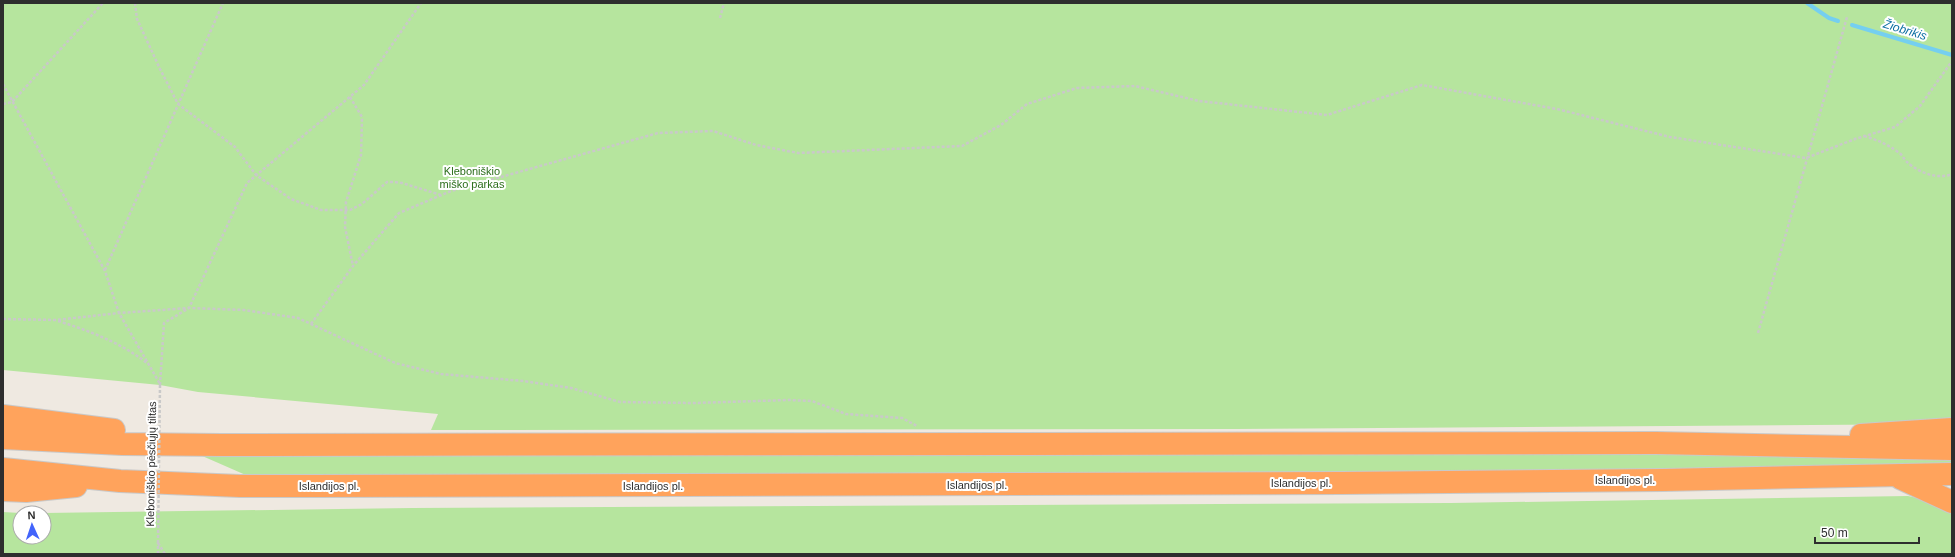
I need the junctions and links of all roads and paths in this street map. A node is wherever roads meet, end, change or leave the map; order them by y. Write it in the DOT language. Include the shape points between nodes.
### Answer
graph roads {
  1 [pos="103,3"];
  2 [pos="135,3"];
  3 [pos="223,3"];
  4 [pos="421,3"];
  5 [pos="724,3"];
  6 [pos="1847,17"];
  7 [pos="720,18"];
  8 [pos="1952,61"];
  9 [pos="3,84"];
  10 [pos="350,97"];
  11 [pos="12,102"];
  12 [pos="3,104"];
  13 [pos="178,104"];
  14 [pos="1864,136"];
  15 [pos="1806,158"];
  16 [pos="1952,174"];
  17 [pos="256,175"];
  18 [pos="442,195"];
  19 [pos="346,210"];
  20 [pos="353,266"];
  21 [pos="105,271"];
  22 [pos="189,308"];
  23 [pos="119,313"];
  24 [pos="3,319"];
  25 [pos="56,320"];
  26 [pos="311,324"];
  27 [pos="1758,333"];
  28 [pos="149,364"];
  29 [pos="160,385"];
  30 [pos="3,416"];
  31 [pos="921,428"];
  32 [pos="1952,429"];
  33 [pos="3,438"];
  34 [pos="1732,444"];
  35 [pos="222,445"];
  36 [pos="1952,449"];
  37 [pos="3,469"];
  38 [pos="1952,474"];
  39 [pos="1893,475"];
  40 [pos="120,481"];
  41 [pos="3,490"];
  42 [pos="1952,502"];
  43 [pos="158,543"];
  44 [pos="158,554"];
  45 [pos="166,554"];
  1 -- 11 [label="path"];
  2 -- 13 [label="path" via="137,19"];
  3 -- 13 [label="path"];
  4 -- 10 [label="path" via="364,85"];
  5 -- 7 [label="path"];
  6 -- 15 [label="path"];
  8 -- 14 [label="path" via="1920,106 1895,127"];
  9 -- 11 [label="path"];
  10 -- 17 [label="path"];
  10 -- 19 [label="path" via="362,117 361,155 346,202"];
  11 -- 12 [label="path"];
  11 -- 21 [label="path"];
  13 -- 17 [label="path" via="234,147"];
  13 -- 21 [label="path"];
  14 -- 15 [label="path"];
  14 -- 16 [label="path" via="1883,142 1921,171 1939,176"];
  15 -- 18 [label="path" via="1670,137 1557,109 1422,84 1327,115 1199,101 1135,86 1078,88 1028,104 1001,125 962,146 798,153 756,145 714,131 658,133"];
  15 -- 27 [label="path"];
  17 -- 19 [label="path" via="290,199 321,210"];
  17 -- 22 [label="path" via="247,183"];
  18 -- 19 [label="path" via="402,183 387,182 362,204"];
  18 -- 20 [label="path" via="400,213"];
  19 -- 20 [label="path" via="345,227"];
  20 -- 26 [label="path"];
  21 -- 23 [label="path"];
  22 -- 23 [label="path"];
  22 -- 26 [label="path" via="244,310 298,318"];
  22 -- 29 [label="path, Kleboniškio pėsčiųjų tiltas" via="164,323"];
  23 -- 25 [label="path"];
  23 -- 28 [label="path"];
  24 -- 25 [label="path"];
  25 -- 28 [label="path" via="115,343"];
  26 -- 31 [label="path" via="395,363 441,374 570,388 620,402 812,401 846,414 902,418"];
  28 -- 29 [label="path"];
  29 -- 43 [label="path, Kleboniškio pėsčiųjų tiltas, bridge"];
  30 -- 35 [label="highway"];
  32 -- 34 [label="highway"];
  33 -- 35 [label="highway" via="122,444"];
  34 -- 35 [label="highway"];
  34 -- 36 [label="highway"];
  37 -- 40 [label="highway, Islandijos pl."];
  38 -- 39 [label="highway, Islandijos pl."];
  39 -- 40 [label="highway, Islandijos pl." via="1342,483 565,486 247,486"];
  39 -- 42 [label="highway"];
  40 -- 41 [label="highway" via="26,491"];
  43 -- 44 [label="path, Kleboniškio pėsčiųjų tiltas"];
  43 -- 45 [label="path"];
}
